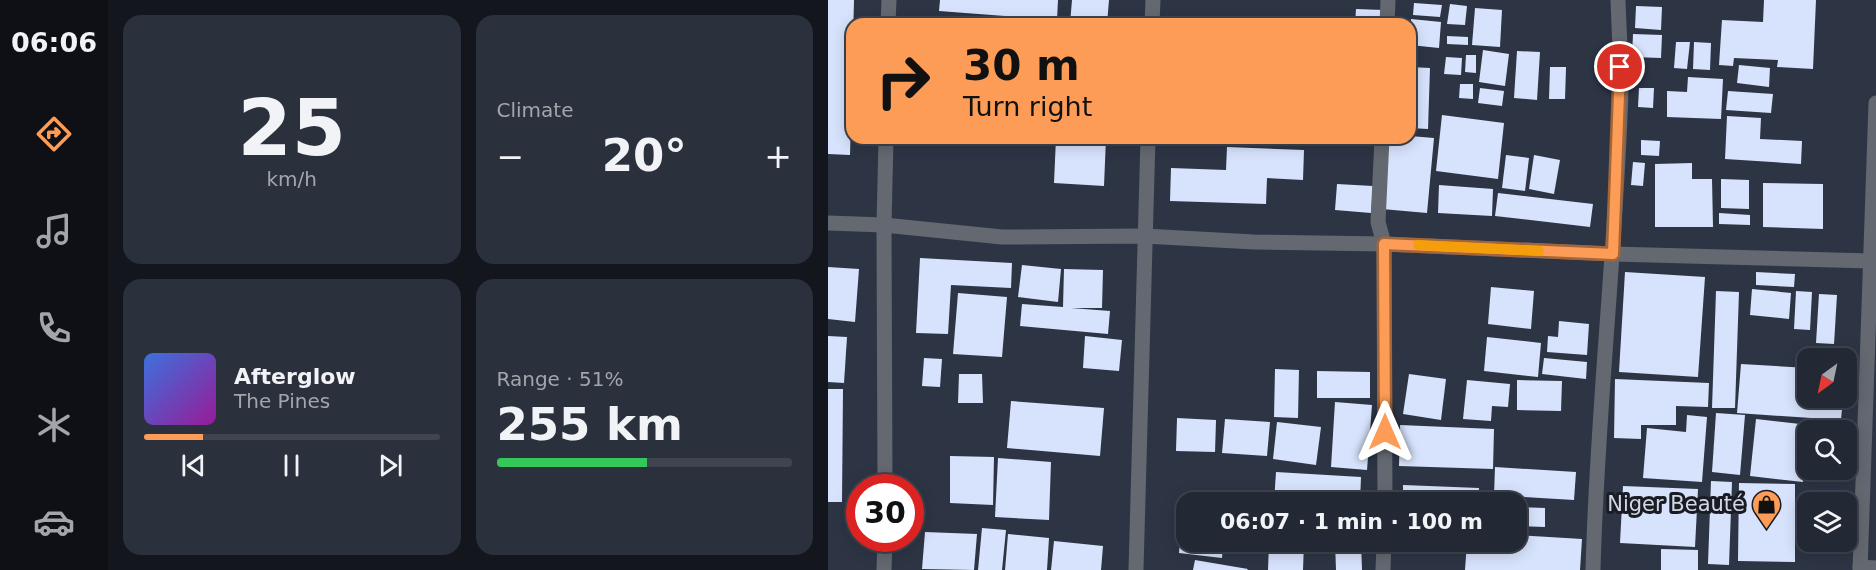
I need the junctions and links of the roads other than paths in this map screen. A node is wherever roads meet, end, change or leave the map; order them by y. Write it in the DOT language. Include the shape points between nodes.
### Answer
graph roads {
  1 [pos="889,0"];
  2 [pos="1153,0"];
  3 [pos="1388,0"];
  4 [pos="1618,0"];
  5 [pos="888,18"];
  6 [pos="1152,18"];
  7 [pos="1387,18"];
  8 [pos="1876,102"];
  9 [pos="886,144"];
  10 [pos="1148,144"];
  11 [pos="1382,144"];
  12 [pos="828,223"];
  13 [pos="884,225"];
  14 [pos="1144,236"];
  15 [pos="1384,244"];
  16 [pos="1613,254"];
  17 [pos="1871,261"];
  18 [pos="885,474"];
  19 [pos="1385,492"];
  20 [pos="885,552"];
  21 [pos="1384,552"];
  22 [pos="1866,568"];
  23 [pos="884,570"];
  24 [pos="1136,570"];
  25 [pos="1383,570"];
  26 [pos="1593,570"];
  1 -- 5 [label="street"];
  2 -- 6 [label="street"];
  3 -- 7 [label="street"];
  4 -- 16 [label="street" via="1621,89"];
  8 -- 17 [label="street"];
  9 -- 13 [label="street"];
  10 -- 14 [label="street"];
  11 -- 15 [label="street" via="1378,222"];
  12 -- 13 [label="street"];
  13 -- 14 [label="street" via="1002,237"];
  13 -- 18 [label="street"];
  14 -- 15 [label="street"];
  14 -- 24 [label="street"];
  15 -- 16 [label="street"];
  15 -- 19 [label="street"];
  16 -- 17 [label="street"];
  16 -- 26 [label="street"];
  17 -- 22 [label="street"];
  20 -- 23 [label="street"];
  21 -- 25 [label="street"];
}
